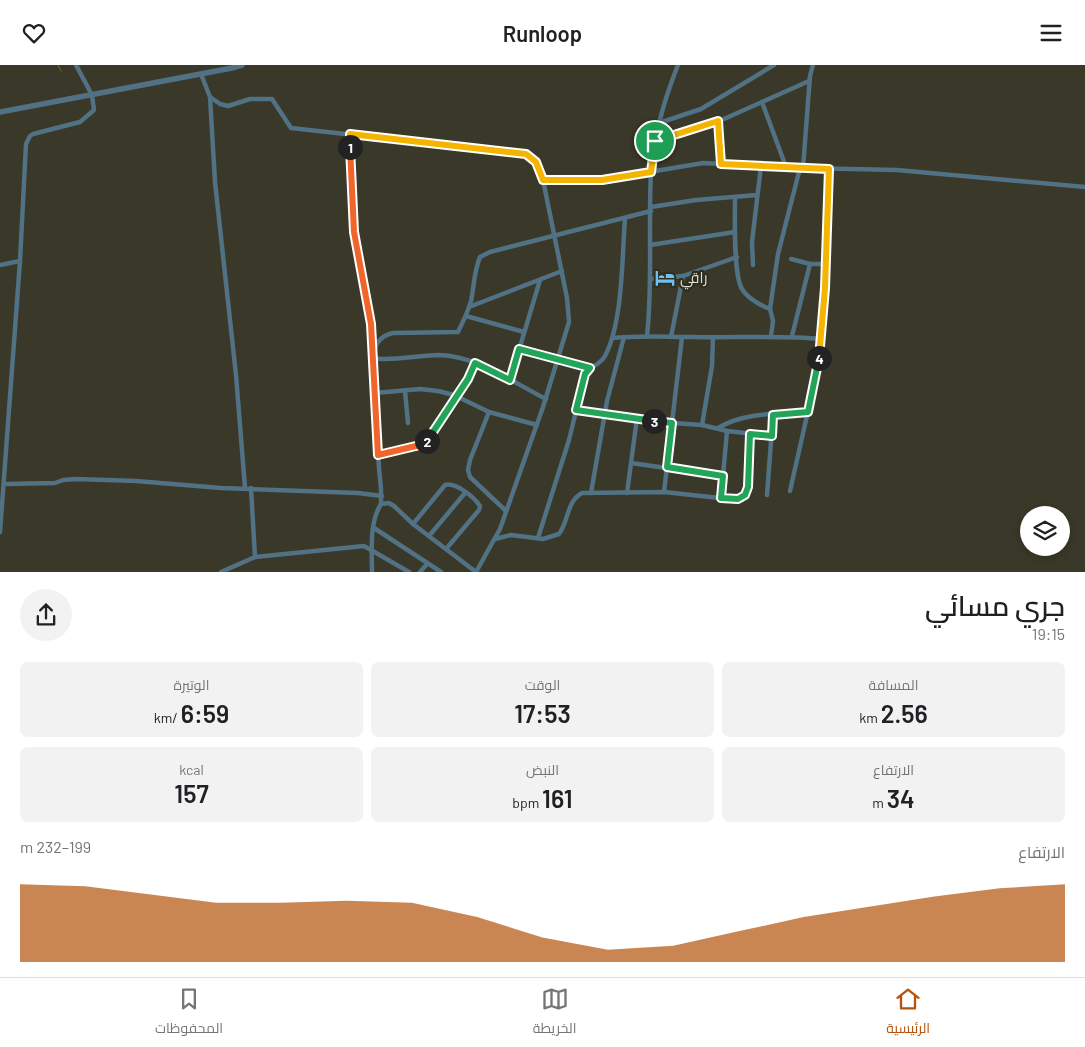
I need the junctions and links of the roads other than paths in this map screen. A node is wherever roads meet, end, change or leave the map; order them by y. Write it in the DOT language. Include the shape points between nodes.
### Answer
graph roads {
  1 [pos="76,65"];
  2 [pos="242,65"];
  3 [pos="678,65"];
  4 [pos="774,65"];
  5 [pos="811,67"];
  6 [pos="201,74"];
  7 [pos="809,81"];
  8 [pos="92,95"];
  9 [pos="210,97"];
  10 [pos="762,102"];
  11 [pos="0,112"];
  12 [pos="718,121"];
  13 [pos="659,123"];
  14 [pos="350,134"];
  15 [pos="655,141"];
  16 [pos="721,164"];
  17 [pos="761,166"];
  18 [pos="786,167"];
  19 [pos="802,168"];
  20 [pos="829,169"];
  21 [pos="651,172"];
  22 [pos="543,180"];
  23 [pos="1085,187"];
  24 [pos="758,195"];
  25 [pos="735,197"];
  26 [pos="651,209"];
  27 [pos="625,218"];
  28 [pos="735,232"];
  29 [pos="555,236"];
  30 [pos="650,245"];
  31 [pos="737,257"];
  32 [pos="791,259"];
  33 [pos="20,261"];
  34 [pos="810,264"];
  35 [pos="826,264"];
  36 [pos="0,265"];
  37 [pos="753,265"];
  38 [pos="562,271"];
  39 [pos="683,276"];
  40 [pos="650,279"];
  41 [pos="540,280"];
  42 [pos="469,307"];
  43 [pos="770,309"];
  44 [pos="466,316"];
  45 [pos="524,332"];
  46 [pos="647,336"];
  47 [pos="771,336"];
  48 [pos="792,336"];
  49 [pos="624,337"];
  50 [pos="671,337"];
  51 [pos="682,337"];
  52 [pos="713,337"];
  53 [pos="613,338"];
  54 [pos="822,339"];
  55 [pos="519,349"];
  56 [pos="373,359"];
  57 [pos="557,359"];
  58 [pos="475,363"];
  59 [pos="590,368"];
  60 [pos="510,380"];
  61 [pos="405,391"];
  62 [pos="374,393"];
  63 [pos="456,397"];
  64 [pos="546,399"];
  65 [pos="576,410"];
  66 [pos="489,412"];
  67 [pos="808,412"];
  68 [pos="605,414"];
  69 [pos="773,415"];
  70 [pos="637,418"];
  71 [pos="408,423"];
  72 [pos="672,423"];
  73 [pos="537,425"];
  74 [pos="702,425"];
  75 [pos="718,428"];
  76 [pos="727,431"];
  77 [pos="750,434"];
  78 [pos="772,436"];
  79 [pos="378,455"];
  80 [pos="631,463"];
  81 [pos="667,467"];
  82 [pos="723,476"];
  83 [pos="4,484"];
  84 [pos="245,488"];
  85 [pos="251,488"];
  86 [pos="790,491"];
  87 [pos="664,492"];
  88 [pos="465,493"];
  89 [pos="591,493"];
  90 [pos="627,493"];
  91 [pos="767,495"];
  92 [pos="382,496"];
  93 [pos="721,498"];
  94 [pos="381,504"];
  95 [pos="506,511"];
  96 [pos="414,524"];
  97 [pos="374,529"];
  98 [pos="0,532"];
  99 [pos="429,536"];
  100 [pos="538,538"];
  101 [pos="495,539"];
  102 [pos="446,549"];
  103 [pos="372,551"];
  104 [pos="255,557"];
  105 [pos="427,564"];
  106 [pos="221,572"];
  107 [pos="372,572"];
  108 [pos="409,572"];
  109 [pos="420,572"];
  110 [pos="441,572"];
  111 [pos="476,572"];
  1 -- 8 [label="street"];
  2 -- 6 [label="street"];
  3 -- 13 [label="street" via="664,99"];
  4 -- 13 [label="street" via="701,109"];
  5 -- 7 [label="street"];
  6 -- 8 [label="street"];
  6 -- 9 [label="street"];
  7 -- 10 [label="street"];
  7 -- 19 [label="street"];
  8 -- 11 [label="street"];
  8 -- 33 [label="street" via="94,109 80,122 38,132 28,139"];
  9 -- 14 [label="street" via="228,106 250,99 272,99 291,128"];
  9 -- 84 [label="street" via="224,283 236,375"];
  10 -- 12 [label="street"];
  10 -- 18 [label="street"];
  12 -- 15 [label="street"];
  12 -- 16 [label="street"];
  13 -- 15 [label="street"];
  14 -- 22 [label="street" via="526,154 536,162"];
  14 -- 56 [label="street" via="354,232 371,324"];
  15 -- 21 [label="street"];
  16 -- 17 [label="street"];
  16 -- 21 [label="street" via="703,163"];
  17 -- 18 [label="street"];
  17 -- 24 [label="street"];
  18 -- 19 [label="street"];
  19 -- 20 [label="street"];
  19 -- 43 [label="street" via="778,254"];
  20 -- 23 [label="street" via="897,170"];
  20 -- 35 [label="street"];
  21 -- 22 [label="street" via="602,180"];
  21 -- 26 [label="street"];
  22 -- 29 [label="street"];
  24 -- 25 [label="street"];
  24 -- 37 [label="street" via="752,242"];
  25 -- 26 [label="street"];
  25 -- 28 [label="street"];
  26 -- 27 [label="street"];
  26 -- 30 [label="street"];
  27 -- 29 [label="street"];
  27 -- 53 [label="street" via="620,294"];
  28 -- 30 [label="street"];
  28 -- 31 [label="street"];
  29 -- 38 [label="street"];
  29 -- 42 [label="street" via="480,257"];
  30 -- 40 [label="street"];
  31 -- 39 [label="street"];
  31 -- 43 [label="street" via="742,289 760,305"];
  32 -- 34 [label="street"];
  33 -- 36 [label="street"];
  33 -- 83 [label="street"];
  34 -- 35 [label="street"];
  34 -- 48 [label="street"];
  35 -- 54 [label="street"];
  38 -- 41 [label="street"];
  38 -- 57 [label="street" via="568,321"];
  39 -- 40 [label="street"];
  39 -- 50 [label="street"];
  40 -- 46 [label="street"];
  41 -- 42 [label="street"];
  41 -- 45 [label="street"];
  42 -- 44 [label="street"];
  43 -- 47 [label="street" via="773,321"];
  44 -- 45 [label="street"];
  44 -- 56 [label="street" via="458,332 386,335 375,346"];
  45 -- 55 [label="street"];
  46 -- 49 [label="street"];
  46 -- 50 [label="street"];
  47 -- 48 [label="street"];
  47 -- 52 [label="street"];
  48 -- 54 [label="street"];
  49 -- 53 [label="street"];
  49 -- 68 [label="street"];
  50 -- 51 [label="street"];
  51 -- 52 [label="street"];
  51 -- 72 [label="street"];
  52 -- 74 [label="street" via="712,366"];
  53 -- 59 [label="street" via="604,358"];
  54 -- 67 [label="street"];
  55 -- 57 [label="street"];
  55 -- 60 [label="street"];
  56 -- 58 [label="street" via="439,355 462,357"];
  56 -- 62 [label="street"];
  57 -- 59 [label="street"];
  57 -- 64 [label="street"];
  58 -- 60 [label="street"];
  58 -- 63 [label="street"];
  59 -- 65 [label="street" via="585,374"];
  60 -- 64 [label="street"];
  61 -- 62 [label="street"];
  61 -- 63 [label="street" via="438,391"];
  61 -- 71 [label="street"];
  62 -- 79 [label="street"];
  63 -- 66 [label="street"];
  63 -- 79 [label="street" via="427,441"];
  64 -- 73 [label="street"];
  65 -- 68 [label="street"];
  65 -- 100 [label="street"];
  66 -- 73 [label="street"];
  66 -- 95 [label="street" via="468,470 470,477"];
  67 -- 69 [label="street"];
  67 -- 86 [label="street"];
  68 -- 70 [label="street"];
  68 -- 89 [label="street"];
  69 -- 75 [label="street" via="730,421"];
  69 -- 78 [label="street"];
  70 -- 72 [label="street"];
  70 -- 80 [label="street"];
  72 -- 74 [label="street"];
  72 -- 81 [label="street"];
  73 -- 95 [label="street"];
  74 -- 75 [label="street"];
  75 -- 76 [label="street"];
  76 -- 77 [label="street"];
  76 -- 82 [label="street"];
  77 -- 78 [label="street"];
  77 -- 93 [label="street" via="745,495 738,499"];
  78 -- 91 [label="street"];
  79 -- 92 [label="street"];
  80 -- 81 [label="street"];
  80 -- 90 [label="street"];
  81 -- 82 [label="street"];
  81 -- 87 [label="street"];
  82 -- 93 [label="street"];
  83 -- 84 [label="street" via="55,483 76,479"];
  83 -- 98 [label="street"];
  84 -- 85 [label="street"];
  85 -- 92 [label="street"];
  85 -- 104 [label="street"];
  87 -- 90 [label="street"];
  87 -- 93 [label="street"];
  88 -- 96 [label="street" via="453,485 445,485"];
  88 -- 99 [label="street"];
  88 -- 102 [label="street" via="476,500 479,510"];
  89 -- 90 [label="street"];
  89 -- 100 [label="street" via="575,497 558,534"];
  92 -- 94 [label="street"];
  94 -- 96 [label="street" via="389,503"];
  94 -- 97 [label="street" via="375,512"];
  95 -- 101 [label="street"];
  96 -- 99 [label="street"];
  97 -- 103 [label="street"];
  97 -- 105 [label="street"];
  99 -- 102 [label="street"];
  100 -- 101 [label="street" via="511,535"];
  101 -- 111 [label="street"];
  102 -- 111 [label="street"];
  103 -- 104 [label="street" via="364,546"];
  103 -- 107 [label="street"];
  103 -- 108 [label="street"];
  104 -- 106 [label="street"];
  105 -- 109 [label="street"];
  105 -- 110 [label="street"];
}
